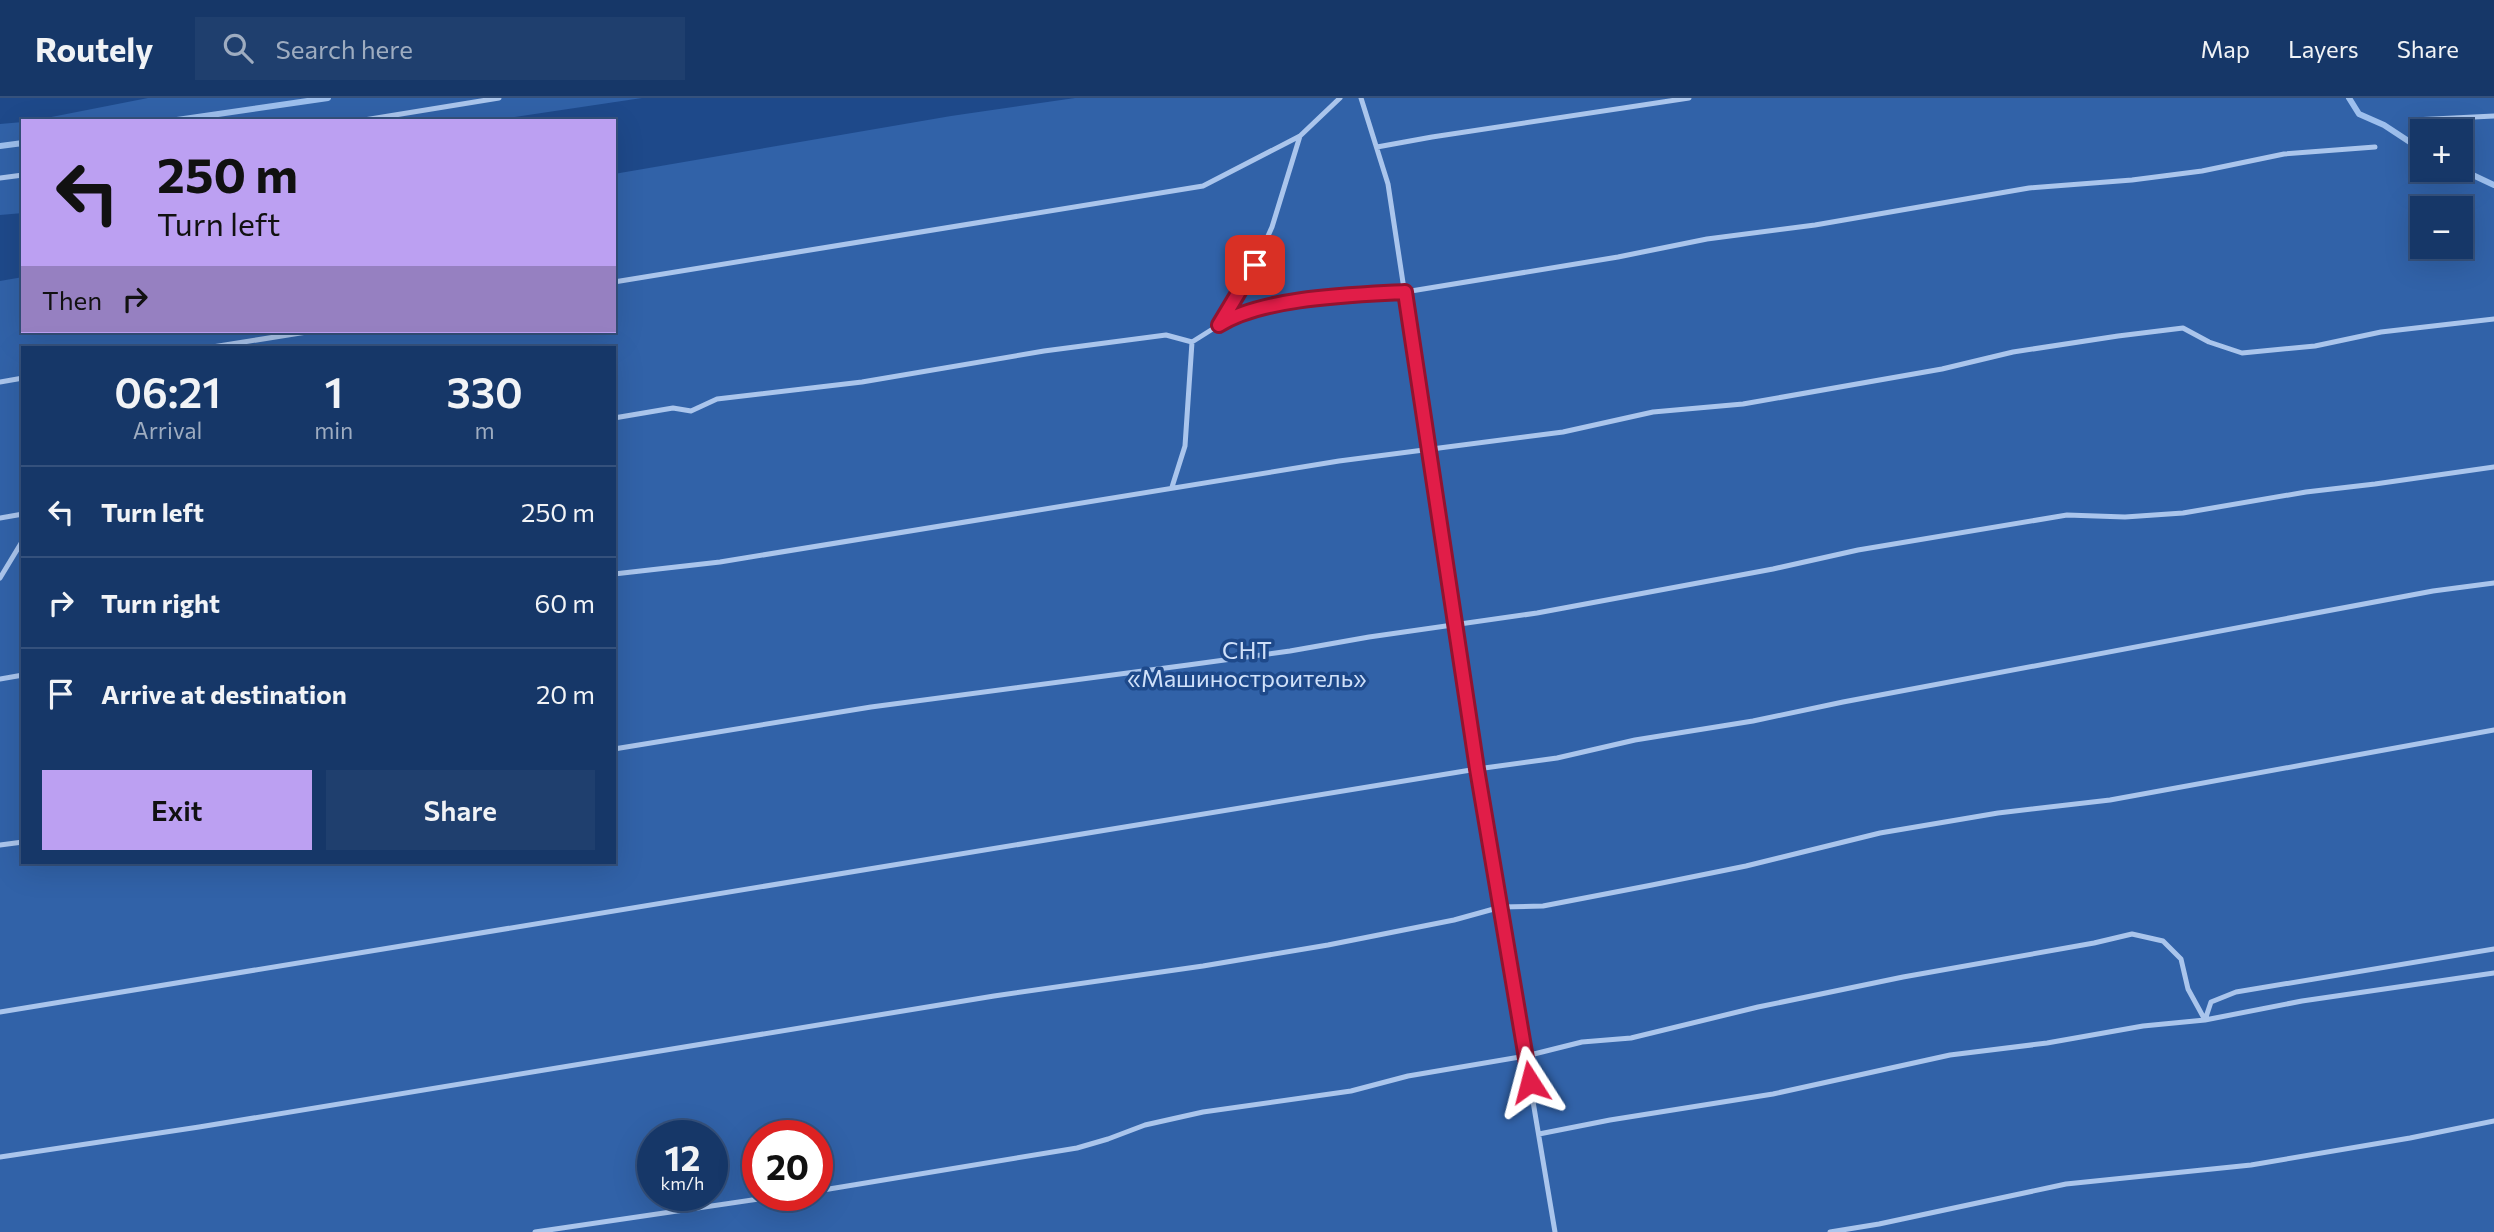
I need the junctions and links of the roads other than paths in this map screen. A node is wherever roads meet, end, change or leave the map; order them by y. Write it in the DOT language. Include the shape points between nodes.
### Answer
graph roads {
  1 [pos="499,98"];
  2 [pos="1340,98"];
  3 [pos="1361,98"];
  4 [pos="1689,98"];
  5 [pos="2494,116"];
  6 [pos="370,119"];
  7 [pos="2433,119"];
  8 [pos="1300,136"];
  9 [pos="2375,147"];
  10 [pos="1377,148"];
  11 [pos="21,174"];
  12 [pos="0,178"];
  13 [pos="616,282"];
  14 [pos="1405,292"];
  15 [pos="2494,319"];
  16 [pos="1219,325"];
  17 [pos="300,333"];
  18 [pos="1192,342"];
  19 [pos="219,346"];
  20 [pos="21,378"];
  21 [pos="0,382"];
  22 [pos="616,418"];
  23 [pos="1430,448"];
  24 [pos="2494,467"];
  25 [pos="1172,487"];
  26 [pos="21,514"];
  27 [pos="0,518"];
  28 [pos="21,543"];
  29 [pos="616,574"];
  30 [pos="0,578"];
  31 [pos="2494,583"];
  32 [pos="1456,626"];
  33 [pos="21,676"];
  34 [pos="0,679"];
  35 [pos="2494,730"];
  36 [pos="616,749"];
  37 [pos="1477,769"];
  38 [pos="21,842"];
  39 [pos="0,845"];
  40 [pos="1501,907"];
  41 [pos="2494,949"];
  42 [pos="2494,972"];
  43 [pos="0,1012"];
  44 [pos="2205,1020"];
  45 [pos="1526,1056"];
  46 [pos="2494,1121"];
  47 [pos="1539,1134"];
  48 [pos="0,1157"];
  49 [pos="833,1188"];
  50 [pos="742,1201"];
  51 [pos="535,1232"];
  52 [pos="1548,1232"];
  53 [pos="1555,1232"];
  54 [pos="1830,1232"];
  1 -- 6 [label="lane"];
  2 -- 8 [label="lane"];
  3 -- 10 [label="lane"];
  4 -- 10 [label="lane"];
  5 -- 7 [label="lane"];
  8 -- 13 [label="lane" via="1203,186"];
  8 -- 16 [label="lane" via="1272,227"];
  9 -- 14 [label="lane" via="2284,155 2132,180 2029,188"];
  10 -- 14 [label="lane" via="1388,184"];
  11 -- 12 [label="lane"];
  14 -- 16 [label="lane" via="1334,296 1276,306"];
  14 -- 23 [label="lane"];
  15 -- 23 [label="lane" via="2242,353 2183,328 2013,352 1743,404 1653,412 1563,432"];
  16 -- 18 [label="lane"];
  17 -- 19 [label="lane"];
  18 -- 22 [label="lane" via="1166,335 1044,351 862,382 717,400 691,411 673,408"];
  18 -- 25 [label="lane" via="1185,446"];
  20 -- 21 [label="lane"];
  23 -- 25 [label="lane"];
  23 -- 32 [label="lane"];
  24 -- 32 [label="lane" via="2183,513 2067,515"];
  25 -- 29 [label="lane" via="720,562"];
  26 -- 27 [label="lane"];
  28 -- 30 [label="lane"];
  31 -- 37 [label="lane"];
  32 -- 36 [label="lane" via="871,707"];
  32 -- 37 [label="lane"];
  33 -- 34 [label="lane"];
  35 -- 40 [label="lane" via="2110,800 1880,833 1746,866 1543,906"];
  37 -- 40 [label="lane"];
  37 -- 43 [label="lane"];
  38 -- 39 [label="lane"];
  40 -- 45 [label="lane"];
  40 -- 48 [label="lane" via="1203,967 1066,984"];
  41 -- 44 [label="lane" via="2236,992 2211,1002"];
  42 -- 44 [label="lane"];
  44 -- 45 [label="lane" via="2188,989 2181,959 2162,941 2132,933"];
  44 -- 47 [label="lane" via="1950,1055 1773,1094"];
  45 -- 47 [label="lane"];
  45 -- 49 [label="lane" via="1408,1076 1351,1091 1203,1112 1077,1148"];
  46 -- 54 [label="lane" via="2251,1165 2066,1184"];
  47 -- 53 [label="lane"];
  50 -- 51 [label="lane"];
  52 -- 53 [label="lane"];
}
